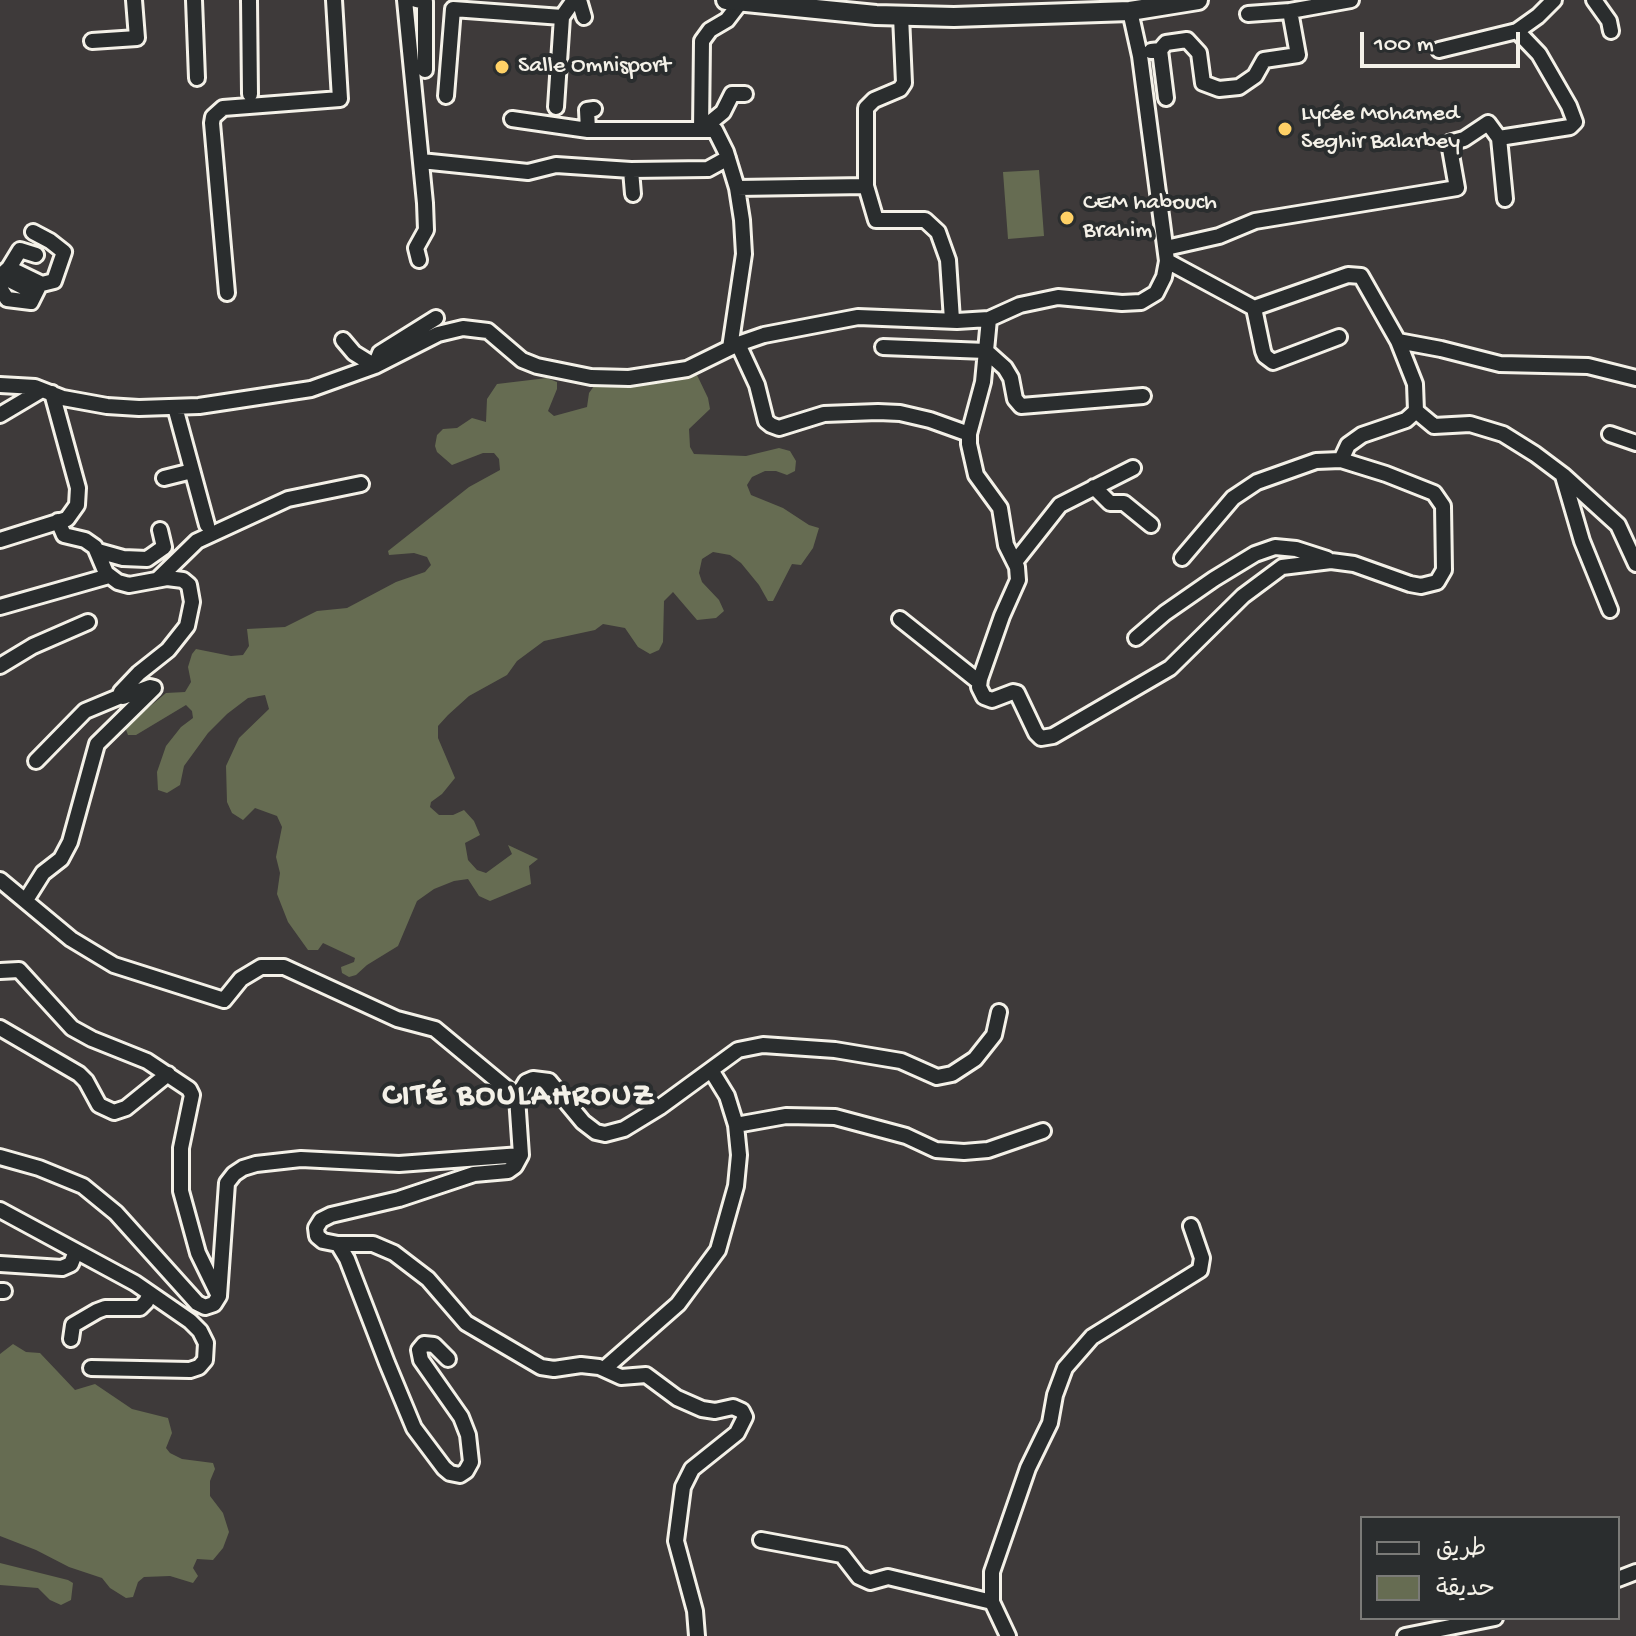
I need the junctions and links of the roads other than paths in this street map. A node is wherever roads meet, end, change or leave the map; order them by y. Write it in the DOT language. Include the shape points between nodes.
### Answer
graph roads {
  1 [pos="134,0"];
  2 [pos="194,0"];
  3 [pos="249,0"];
  4 [pos="334,0"];
  5 [pos="405,0"];
  6 [pos="416,0"];
  7 [pos="576,0"];
  8 [pos="1198,0"];
  9 [pos="1351,0"];
  10 [pos="1554,0"];
  11 [pos="1594,0"];
  12 [pos="733,1"];
  13 [pos="1013,8"];
  14 [pos="1130,11"];
  15 [pos="1290,11"];
  16 [pos="1248,14"];
  17 [pos="901,16"];
  18 [pos="562,17"];
  19 [pos="584,17"];
  20 [pos="1517,31"];
  21 [pos="1611,31"];
  22 [pos="92,41"];
  23 [pos="1160,50"];
  24 [pos="1439,50"];
  25 [pos="1139,53"];
  26 [pos="425,70"];
  27 [pos="197,78"];
  28 [pos="250,94"];
  29 [pos="745,94"];
  30 [pos="446,96"];
  31 [pos="1166,98"];
  32 [pos="556,107"];
  33 [pos="594,109"];
  34 [pos="512,119"];
  35 [pos="707,124"];
  36 [pos="588,130"];
  37 [pos="1499,138"];
  38 [pos="728,158"];
  39 [pos="421,161"];
  40 [pos="631,170"];
  41 [pos="866,186"];
  42 [pos="737,188"];
  43 [pos="633,194"];
  44 [pos="1505,199"];
  45 [pos="33,232"];
  46 [pos="36,255"];
  47 [pos="1167,255"];
  48 [pos="419,260"];
  49 [pos="3,273"];
  50 [pos="0,288"];
  51 [pos="38,288"];
  52 [pos="227,293"];
  53 [pos="1254,308"];
  54 [pos="436,318"];
  55 [pos="989,319"];
  56 [pos="952,320"];
  57 [pos="1339,337"];
  58 [pos="343,340"];
  59 [pos="1398,341"];
  60 [pos="734,346"];
  61 [pos="883,347"];
  62 [pos="986,351"];
  63 [pos="375,366"];
  64 [pos="1636,378"];
  65 [pos="0,385"];
  66 [pos="47,392"];
  67 [pos="1143,396"];
  68 [pos="175,407"];
  69 [pos="2,410"];
  70 [pos="1416,411"];
  71 [pos="969,434"];
  72 [pos="1610,434"];
  73 [pos="1636,443"];
  74 [pos="1341,460"];
  75 [pos="1133,468"];
  76 [pos="192,471"];
  77 [pos="1563,475"];
  78 [pos="164,478"];
  79 [pos="361,484"];
  80 [pos="1094,487"];
  81 [pos="58,521"];
  82 [pos="207,525"];
  83 [pos="1151,525"];
  84 [pos="1618,525"];
  85 [pos="160,530"];
  86 [pos="1636,532"];
  87 [pos="0,540"];
  88 [pos="98,551"];
  89 [pos="1182,558"];
  90 [pos="1331,561"];
  91 [pos="1015,562"];
  92 [pos="1636,564"];
  93 [pos="109,576"];
  94 [pos="157,580"];
  95 [pos="0,607"];
  96 [pos="1610,610"];
  97 [pos="900,619"];
  98 [pos="88,622"];
  99 [pos="1136,638"];
  100 [pos="0,666"];
  101 [pos="979,682"];
  102 [pos="121,696"];
  103 [pos="36,761"];
  104 [pos="0,880"];
  105 [pos="26,900"];
  106 [pos="0,971"];
  107 [pos="999,1012"];
  108 [pos="0,1028"];
  109 [pos="711,1070"];
  110 [pos="168,1074"];
  111 [pos="517,1097"];
  112 [pos="736,1125"];
  113 [pos="1043,1131"];
  114 [pos="521,1155"];
  115 [pos="0,1157"];
  116 [pos="0,1210"];
  117 [pos="1191,1226"];
  118 [pos="338,1244"];
  119 [pos="76,1251"];
  120 [pos="0,1264"];
  121 [pos="150,1294"];
  122 [pos="219,1296"];
  123 [pos="71,1339"];
  124 [pos="448,1359"];
  125 [pos="91,1368"];
  126 [pos="604,1369"];
  127 [pos="761,1540"];
  128 [pos="992,1602"];
  129 [pos="1485,1620"];
  130 [pos="697,1636"];
  131 [pos="1008,1636"];
  132 [pos="1405,1636"];
  1 -- 22 [label="street" via="137,38"];
  2 -- 27 [label="street"];
  3 -- 28 [label="street"];
  4 -- 52 [label="street" via="340,99 223,108 213,117"];
  5 -- 39 [label="street"];
  6 -- 26 [label="street" via="425,2"];
  7 -- 18 [label="street"];
  7 -- 19 [label="street"];
  8 -- 14 [label="main road"];
  9 -- 15 [label="street"];
  10 -- 20 [label="street"];
  11 -- 21 [label="street"];
  12 -- 17 [label="main road"];
  12 -- 35 [label="street" via="727,20 702,41"];
  13 -- 14 [label="main road"];
  13 -- 17 [label="main road"];
  14 -- 25 [label="street"];
  15 -- 16 [label="street"];
  15 -- 23 [label="street" via="1298,55 1264,60 1255,76 1239,87 1219,89 1203,83 1199,53 1187,40 1166,43"];
  17 -- 41 [label="street" via="904,83 866,108"];
  18 -- 30 [label="street" via="453,9"];
  18 -- 32 [label="street"];
  20 -- 24 [label="street"];
  20 -- 37 [label="street" via="1539,54 1575,122"];
  23 -- 25 [label="street"];
  23 -- 31 [label="street"];
  25 -- 47 [label="street"];
  29 -- 35 [label="street" via="732,94 723,112"];
  33 -- 36 [label="street" via="587,110"];
  34 -- 36 [label="street"];
  35 -- 36 [label="street"];
  35 -- 38 [label="street"];
  37 -- 44 [label="street"];
  37 -- 47 [label="street" via="1488,123 1449,143 1457,188 1255,221"];
  38 -- 40 [label="street" via="708,169"];
  38 -- 42 [label="street"];
  39 -- 40 [label="street" via="528,172 556,165"];
  39 -- 48 [label="street" via="426,230 416,243"];
  40 -- 43 [label="street"];
  41 -- 42 [label="street"];
  41 -- 56 [label="street" via="876,220 925,220 938,232 948,260"];
  42 -- 60 [label="street" via="744,254"];
  45 -- 51 [label="street" via="64,254 54,281"];
  46 -- 49 [label="street" via="20,250"];
  47 -- 53 [label="street"];
  47 -- 55 [label="street" via="1156,293 1141,302 1058,297"];
  49 -- 51 [label="street"];
  50 -- 51 [label="street" via="7,299 31,302"];
  53 -- 57 [label="street" via="1263,351 1273,362"];
  53 -- 59 [label="street" via="1358,275"];
  54 -- 63 [label="street" via="380,353"];
  55 -- 56 [label="street"];
  55 -- 62 [label="street"];
  56 -- 60 [label="street" via="858,317"];
  58 -- 63 [label="street"];
  59 -- 64 [label="street" via="1500,364 1588,366"];
  59 -- 70 [label="street" via="1415,384"];
  60 -- 63 [label="street" via="687,369 610,379 537,366 488,331 463,328 438,334"];
  60 -- 71 [label="street" via="757,385 766,421 779,428 824,414 878,412 930,420"];
  61 -- 62 [label="street"];
  62 -- 67 [label="street" via="1005,368 1021,406"];
  62 -- 71 [label="street"];
  63 -- 68 [label="street" via="294,393"];
  65 -- 66 [label="street"];
  66 -- 68 [label="street" via="107,406"];
  66 -- 69 [label="street"];
  66 -- 81 [label="street" via="78,488 73,513"];
  68 -- 76 [label="street"];
  70 -- 74 [label="street" via="1406,420 1362,435 1348,445"];
  70 -- 77 [label="street" via="1434,426 1470,424 1503,434"];
  71 -- 91 [label="street" via="976,475 1000,508 1006,545"];
  72 -- 73 [label="street"];
  74 -- 89 [label="street" via="1316,461 1257,482 1233,498"];
  74 -- 90 [label="street" via="1434,493 1443,506 1444,570 1437,582 1421,586"];
  75 -- 80 [label="street"];
  76 -- 78 [label="street"];
  76 -- 82 [label="street"];
  77 -- 84 [label="street"];
  77 -- 96 [label="street"];
  79 -- 94 [label="street" via="288,499 197,541"];
  80 -- 83 [label="street" via="1110,503 1124,503"];
  80 -- 91 [label="street" via="1060,505"];
  81 -- 87 [label="street"];
  81 -- 88 [label="street" via="64,535 85,540"];
  84 -- 86 [label="street"];
  84 -- 92 [label="street"];
  85 -- 88 [label="street" via="164,547 147,559"];
  88 -- 93 [label="street"];
  90 -- 99 [label="street" via="1275,547 1255,554"];
  90 -- 101 [label="street" via="1282,567 1243,596 1170,668 1049,738 1037,735 1016,692 989,699"];
  91 -- 101 [label="street" via="1018,580"];
  93 -- 94 [label="street" via="129,585"];
  93 -- 95 [label="street"];
  94 -- 102 [label="street" via="183,580 189,585 187,626"];
  97 -- 101 [label="street"];
  98 -- 100 [label="street"];
  102 -- 103 [label="street" via="85,711"];
  102 -- 105 [label="street" via="154,688 97,744 70,842"];
  104 -- 105 [label="street"];
  105 -- 111 [label="street" via="71,939 114,965 224,1000 241,979 261,967 284,967 397,1019 435,1029"];
  106 -- 110 [label="street" via="19,970 72,1028"];
  107 -- 109 [label="street" via="994,1035 975,1059 952,1074 937,1077 901,1061 835,1050 763,1045 738,1050"];
  108 -- 110 [label="street" via="79,1074 99,1105 114,1112"];
  109 -- 111 [label="street" via="614,1133 589,1128 549,1081 526,1082"];
  109 -- 112 [label="street"];
  110 -- 122 [label="street" via="192,1095 181,1148 181,1191 198,1253"];
  111 -- 114 [label="street"];
  112 -- 113 [label="street" via="786,1116 835,1117 936,1150 964,1152 988,1150"];
  112 -- 126 [label="street" via="736,1186 718,1250 678,1304"];
  114 -- 118 [label="street" via="508,1171 474,1174 324,1218 317,1236"];
  114 -- 122 [label="street" via="399,1164 301,1159 243,1168 226,1189"];
  115 -- 122 [label="street" via="83,1186 116,1213 197,1303 210,1307"];
  116 -- 119 [label="street"];
  117 -- 128 [label="street" via="1202,1258 1200,1270 1092,1337 1065,1368 1050,1423 1028,1468 992,1572"];
  118 -- 124 [label="street" via="414,1428 444,1468 460,1475 471,1462 465,1427 419,1350 424,1344 434,1345"];
  118 -- 126 [label="street" via="373,1244 394,1253 428,1279 466,1323 541,1367"];
  119 -- 120 [label="street" via="71,1264 62,1268"];
  119 -- 121 [label="street"];
  121 -- 123 [label="street" via="140,1308 97,1311 73,1325"];
  121 -- 125 [label="street" via="200,1331 207,1354 202,1364 190,1370"];
  126 -- 130 [label="street" via="621,1377 646,1375 702,1409 737,1408 744,1414 737,1433 697,1464 683,1487 676,1541"];
  127 -- 128 [label="street" via="842,1555 859,1577 870,1582 888,1577"];
  128 -- 131 [label="street"];
  129 -- 132 [label="street"];
}
